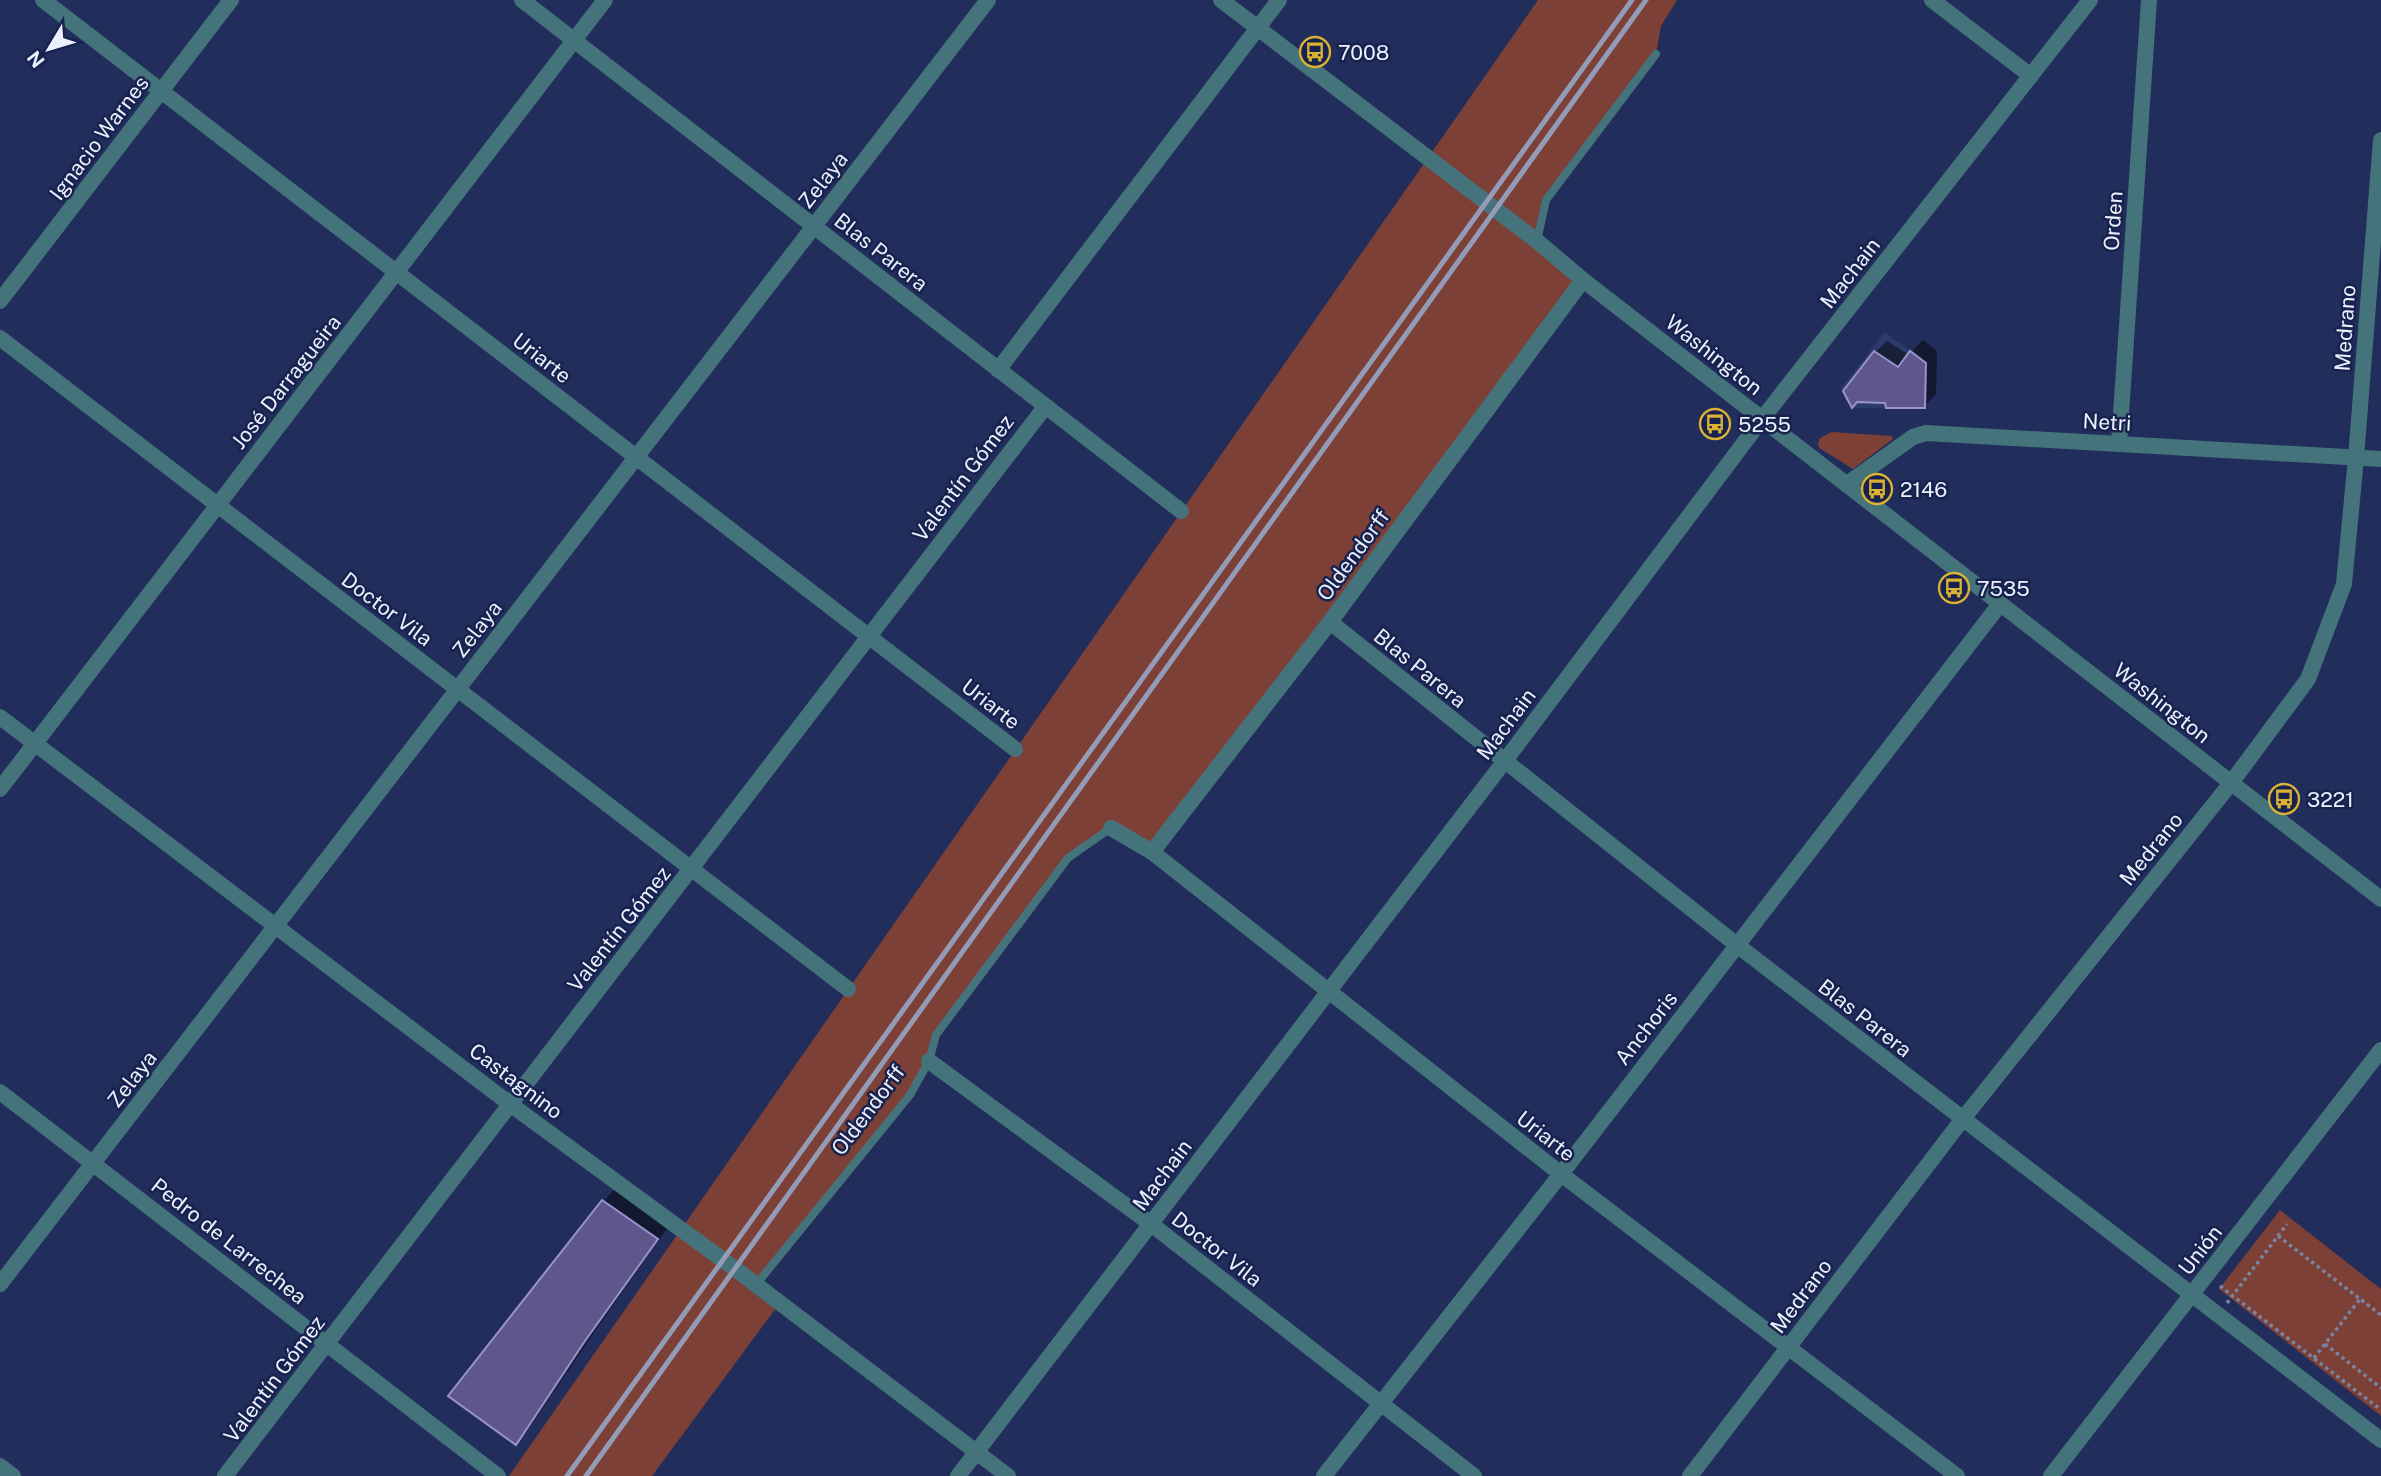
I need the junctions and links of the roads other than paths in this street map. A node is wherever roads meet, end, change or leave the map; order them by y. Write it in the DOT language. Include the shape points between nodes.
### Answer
graph roads {
  1 [pos="43,0"];
  2 [pos="231,0"];
  3 [pos="522,0"];
  4 [pos="605,0"];
  5 [pos="988,0"];
  6 [pos="1221,0"];
  7 [pos="1279,0"];
  8 [pos="1932,0"];
  9 [pos="2090,0"];
  10 [pos="2149,0"];
  11 [pos="1257,27"];
  12 [pos="574,41"];
  13 [pos="1656,54"];
  14 [pos="2031,76"];
  15 [pos="161,91"];
  16 [pos="2381,140"];
  17 [pos="814,227"];
  18 [pos="1537,241"];
  19 [pos="397,272"];
  20 [pos="1583,280"];
  21 [pos="0,301"];
  22 [pos="0,338"];
  23 [pos="998,370"];
  24 [pos="1045,407"];
  25 [pos="1762,419"];
  26 [pos="2119,444"];
  27 [pos="636,457"];
  28 [pos="2356,458"];
  29 [pos="2381,459"];
  30 [pos="1847,484"];
  31 [pos="218,505"];
  32 [pos="1181,511"];
  33 [pos="2000,604"];
  34 [pos="1330,622"];
  35 [pos="869,637"];
  36 [pos="458,689"];
  37 [pos="0,717"];
  38 [pos="35,744"];
  39 [pos="1015,749"];
  40 [pos="1504,762"];
  41 [pos="2231,783"];
  42 [pos="0,789"];
  43 [pos="1111,828"];
  44 [pos="1152,852"];
  45 [pos="691,869"];
  46 [pos="2381,899"];
  47 [pos="275,926"];
  48 [pos="1737,945"];
  49 [pos="848,989"];
  50 [pos="1328,992"];
  51 [pos="2381,1050"];
  52 [pos="929,1061"];
  53 [pos="0,1092"];
  54 [pos="510,1104"];
  55 [pos="1962,1120"];
  56 [pos="93,1163"];
  57 [pos="1561,1174"];
  58 [pos="1151,1224"];
  59 [pos="0,1284"];
  60 [pos="755,1286"];
  61 [pos="2192,1295"];
  62 [pos="327,1343"];
  63 [pos="1789,1346"];
  64 [pos="1381,1403"];
  65 [pos="2381,1440"];
  66 [pos="977,1452"];
  67 [pos="0,1466"];
  68 [pos="13,1476"];
  69 [pos="225,1476"];
  70 [pos="498,1476"];
  71 [pos="958,1476"];
  72 [pos="1008,1476"];
  73 [pos="1324,1476"];
  74 [pos="1474,1476"];
  75 [pos="1690,1476"];
  76 [pos="1956,1476"];
  77 [pos="2051,1476"];
  1 -- 15 [label="street, Uriarte"];
  2 -- 15 [label="street, Ignacio Warnes"];
  3 -- 12 [label="street, Blas Parera"];
  4 -- 12 [label="street, José Darragueira"];
  5 -- 17 [label="street, Zelaya"];
  6 -- 11 [label="street, Washington"];
  7 -- 11 [label="street"];
  8 -- 14 [label="street"];
  9 -- 14 [label="street, Machain"];
  10 -- 26 [label="street, Orden"];
  11 -- 18 [label="street, Washington"];
  11 -- 23 [label="street"];
  12 -- 17 [label="street, Blas Parera"];
  12 -- 19 [label="street, José Darragueira"];
  13 -- 18 [label="lane" via="1546,200"];
  14 -- 25 [label="street, Machain"];
  15 -- 19 [label="street, Uriarte"];
  15 -- 21 [label="street, Ignacio Warnes"];
  16 -- 28 [label="street, Medrano"];
  17 -- 23 [label="street, Blas Parera"];
  17 -- 27 [label="street, Zelaya"];
  18 -- 20 [label="street, Washington"];
  19 -- 27 [label="street, Uriarte"];
  19 -- 31 [label="street, José Darragueira"];
  20 -- 25 [label="street, Washington"];
  20 -- 34 [label="street, Oldendorff"];
  22 -- 31 [label="street, Doctor Vila"];
  23 -- 24 [label="street, Blas Parera"];
  24 -- 32 [label="street, Blas Parera"];
  24 -- 35 [label="street, Valentín Gómez"];
  25 -- 30 [label="street, Washington"];
  25 -- 40 [label="street, Machain"];
  26 -- 28 [label="street, Netri"];
  26 -- 30 [label="street, Netri" via="1926,433 1913,436"];
  27 -- 35 [label="street, Uriarte"];
  27 -- 36 [label="street, Zelaya"];
  28 -- 29 [label="street, Netri"];
  28 -- 41 [label="street, Medrano" via="2344,584 2308,679"];
  30 -- 33 [label="street, Washington"];
  31 -- 36 [label="street, Doctor Vila"];
  31 -- 38 [label="street, José Darragueira"];
  33 -- 41 [label="street, Washington"];
  33 -- 48 [label="street, Anchoris"];
  34 -- 40 [label="street, Blas Parera"];
  34 -- 44 [label="street, Oldendorff"];
  35 -- 39 [label="street, Uriarte"];
  35 -- 45 [label="street, Valentín Gómez"];
  36 -- 45 [label="street, Doctor Vila"];
  36 -- 47 [label="street, Zelaya"];
  37 -- 38 [label="street, Castagnino"];
  38 -- 42 [label="street, José Darragueira"];
  38 -- 47 [label="street, Castagnino"];
  40 -- 48 [label="street, Blas Parera"];
  40 -- 50 [label="street, Machain"];
  41 -- 46 [label="street, Washington"];
  41 -- 55 [label="street, Medrano"];
  43 -- 44 [label="street, Uriarte"];
  43 -- 52 [label="lane, Oldendorff" via="1068,858 936,1035"];
  44 -- 50 [label="street, Uriarte"];
  45 -- 49 [label="street, Doctor Vila"];
  45 -- 54 [label="street, Valentín Gómez"];
  47 -- 54 [label="street, Castagnino"];
  47 -- 56 [label="street, Zelaya"];
  48 -- 55 [label="street, Blas Parera"];
  48 -- 57 [label="street, Anchoris"];
  50 -- 57 [label="street, Uriarte"];
  50 -- 58 [label="street, Machain"];
  51 -- 61 [label="street, Unión"];
  52 -- 58 [label="street, Doctor Vila"];
  52 -- 60 [label="lane, Oldendorff" via="910,1095"];
  53 -- 56 [label="street, Pedro de Larrechea"];
  54 -- 60 [label="street, Castagnino"];
  54 -- 62 [label="street, Valentín Gómez"];
  55 -- 61 [label="street, Blas Parera"];
  55 -- 63 [label="street, Medrano"];
  56 -- 59 [label="street, Zelaya"];
  56 -- 62 [label="street, Pedro de Larrechea"];
  57 -- 63 [label="street, Uriarte"];
  57 -- 64 [label="street, Anchoris"];
  58 -- 64 [label="street, Doctor Vila"];
  58 -- 66 [label="street, Machain"];
  60 -- 66 [label="street, Castagnino"];
  61 -- 65 [label="street, Blas Parera"];
  61 -- 77 [label="street, Unión"];
  62 -- 69 [label="street, Valentín Gómez"];
  62 -- 70 [label="street, Pedro de Larrechea"];
  63 -- 75 [label="street, Medrano"];
  63 -- 76 [label="street, Uriarte"];
  64 -- 73 [label="street, Anchoris"];
  64 -- 74 [label="street, Doctor Vila"];
  66 -- 71 [label="street, Machain"];
  66 -- 72 [label="street, Castagnino"];
  67 -- 68 [label="street"];
}
